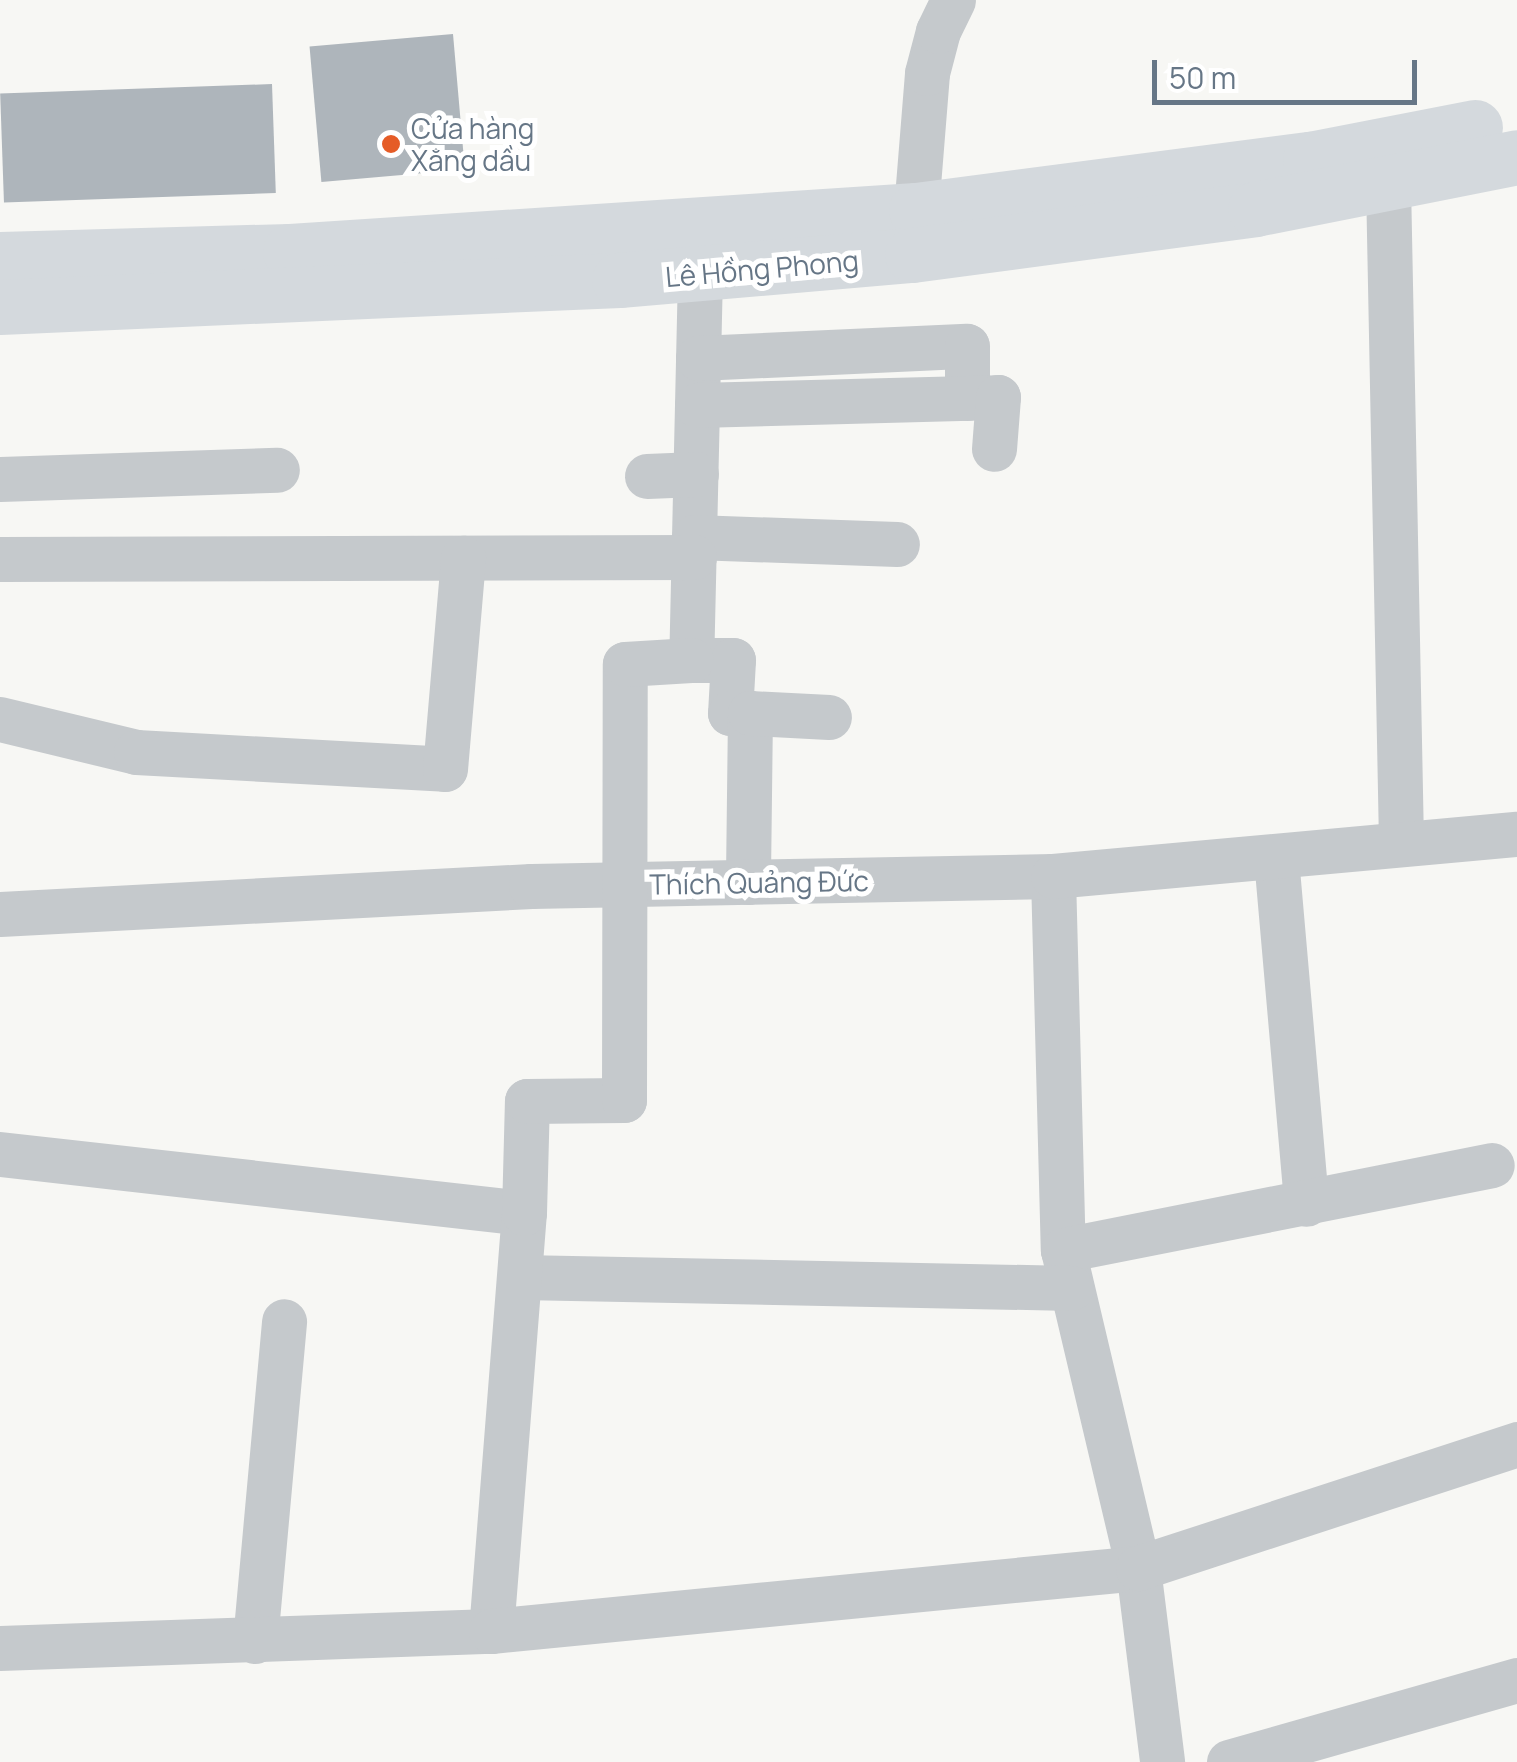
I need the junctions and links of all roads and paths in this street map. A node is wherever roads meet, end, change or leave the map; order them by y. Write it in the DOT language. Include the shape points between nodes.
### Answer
graph roads {
  1 [pos="954,0"];
  2 [pos="1517,119"];
  3 [pos="1517,156"];
  4 [pos="1388,184"];
  5 [pos="916,210"];
  6 [pos="617,256"];
  7 [pos="0,259"];
  8 [pos="435,266"];
  9 [pos="700,273"];
  10 [pos="0,306"];
  11 [pos="698,358"];
  12 [pos="967,398"];
  13 [pos="696,405"];
  14 [pos="994,449"];
  15 [pos="277,470"];
  16 [pos="696,474"];
  17 [pos="647,476"];
  18 [pos="0,479"];
  19 [pos="897,544"];
  20 [pos="694,547"];
  21 [pos="463,558"];
  22 [pos="0,559"];
  23 [pos="691,660"];
  24 [pos="750,713"];
  25 [pos="828,718"];
  26 [pos="0,719"];
  27 [pos="1517,834"];
  28 [pos="1401,844"];
  29 [pos="1276,858"];
  30 [pos="1054,876"];
  31 [pos="748,882"];
  32 [pos="628,884"];
  33 [pos="0,914"];
  34 [pos="0,1154"];
  35 [pos="1492,1164"];
  36 [pos="1306,1204"];
  37 [pos="524,1213"];
  38 [pos="1067,1269"];
  39 [pos="520,1277"];
  40 [pos="284,1321"];
  41 [pos="1517,1444"];
  42 [pos="1138,1568"];
  43 [pos="490,1631"];
  44 [pos="256,1641"];
  45 [pos="0,1648"];
  46 [pos="1517,1680"];
  47 [pos="1162,1762"];
  48 [pos="1229,1762"];
  1 -- 5 [label="street" via="927,73"];
  2 -- 5 [label="main road, Lê Hồng Phong" via="1310,159"];
  3 -- 4 [label="main road, Lê Hồng Phong"];
  4 -- 9 [label="main road, Lê Hồng Phong" via="1003,245"];
  4 -- 28 [label="street"];
  5 -- 6 [label="main road, Lê Hồng Phong"];
  6 -- 8 [label="main road, Lê Hồng Phong"];
  6 -- 9 [label="main road, Lê Hồng Phong"];
  7 -- 8 [label="main road, Lê Hồng Phong"];
  8 -- 10 [label="main road, Lê Hồng Phong"];
  9 -- 11 [label="street"];
  11 -- 12 [label="street" via="967,346"];
  11 -- 13 [label="street"];
  12 -- 13 [label="street"];
  12 -- 14 [label="street" via="998,396"];
  13 -- 16 [label="street"];
  15 -- 18 [label="street"];
  16 -- 17 [label="street"];
  16 -- 20 [label="street"];
  19 -- 20 [label="street"];
  20 -- 21 [label="street"];
  20 -- 23 [label="street"];
  21 -- 22 [label="street"];
  21 -- 26 [label="street" via="445,768 136,752"];
  23 -- 24 [label="street" via="734,660 730,713"];
  23 -- 32 [label="street" via="625,664"];
  24 -- 25 [label="street"];
  24 -- 31 [label="street"];
  27 -- 28 [label="street, Thích Quảng Đức"];
  28 -- 29 [label="street, Thích Quảng Đức"];
  29 -- 30 [label="street, Thích Quảng Đức"];
  29 -- 36 [label="street"];
  30 -- 31 [label="street, Thích Quảng Đức"];
  30 -- 38 [label="street"];
  31 -- 32 [label="street, Thích Quảng Đức"];
  32 -- 33 [label="street, Thích Quảng Đức"];
  32 -- 37 [label="street" via="624,1100 527,1101"];
  34 -- 37 [label="street"];
  35 -- 36 [label="street"];
  36 -- 38 [label="street"];
  37 -- 39 [label="street"];
  38 -- 39 [label="street"];
  38 -- 42 [label="street"];
  39 -- 43 [label="street"];
  40 -- 44 [label="street"];
  41 -- 42 [label="street"];
  42 -- 43 [label="street"];
  42 -- 47 [label="street"];
  43 -- 44 [label="street"];
  44 -- 45 [label="street"];
  46 -- 48 [label="street"];
}
